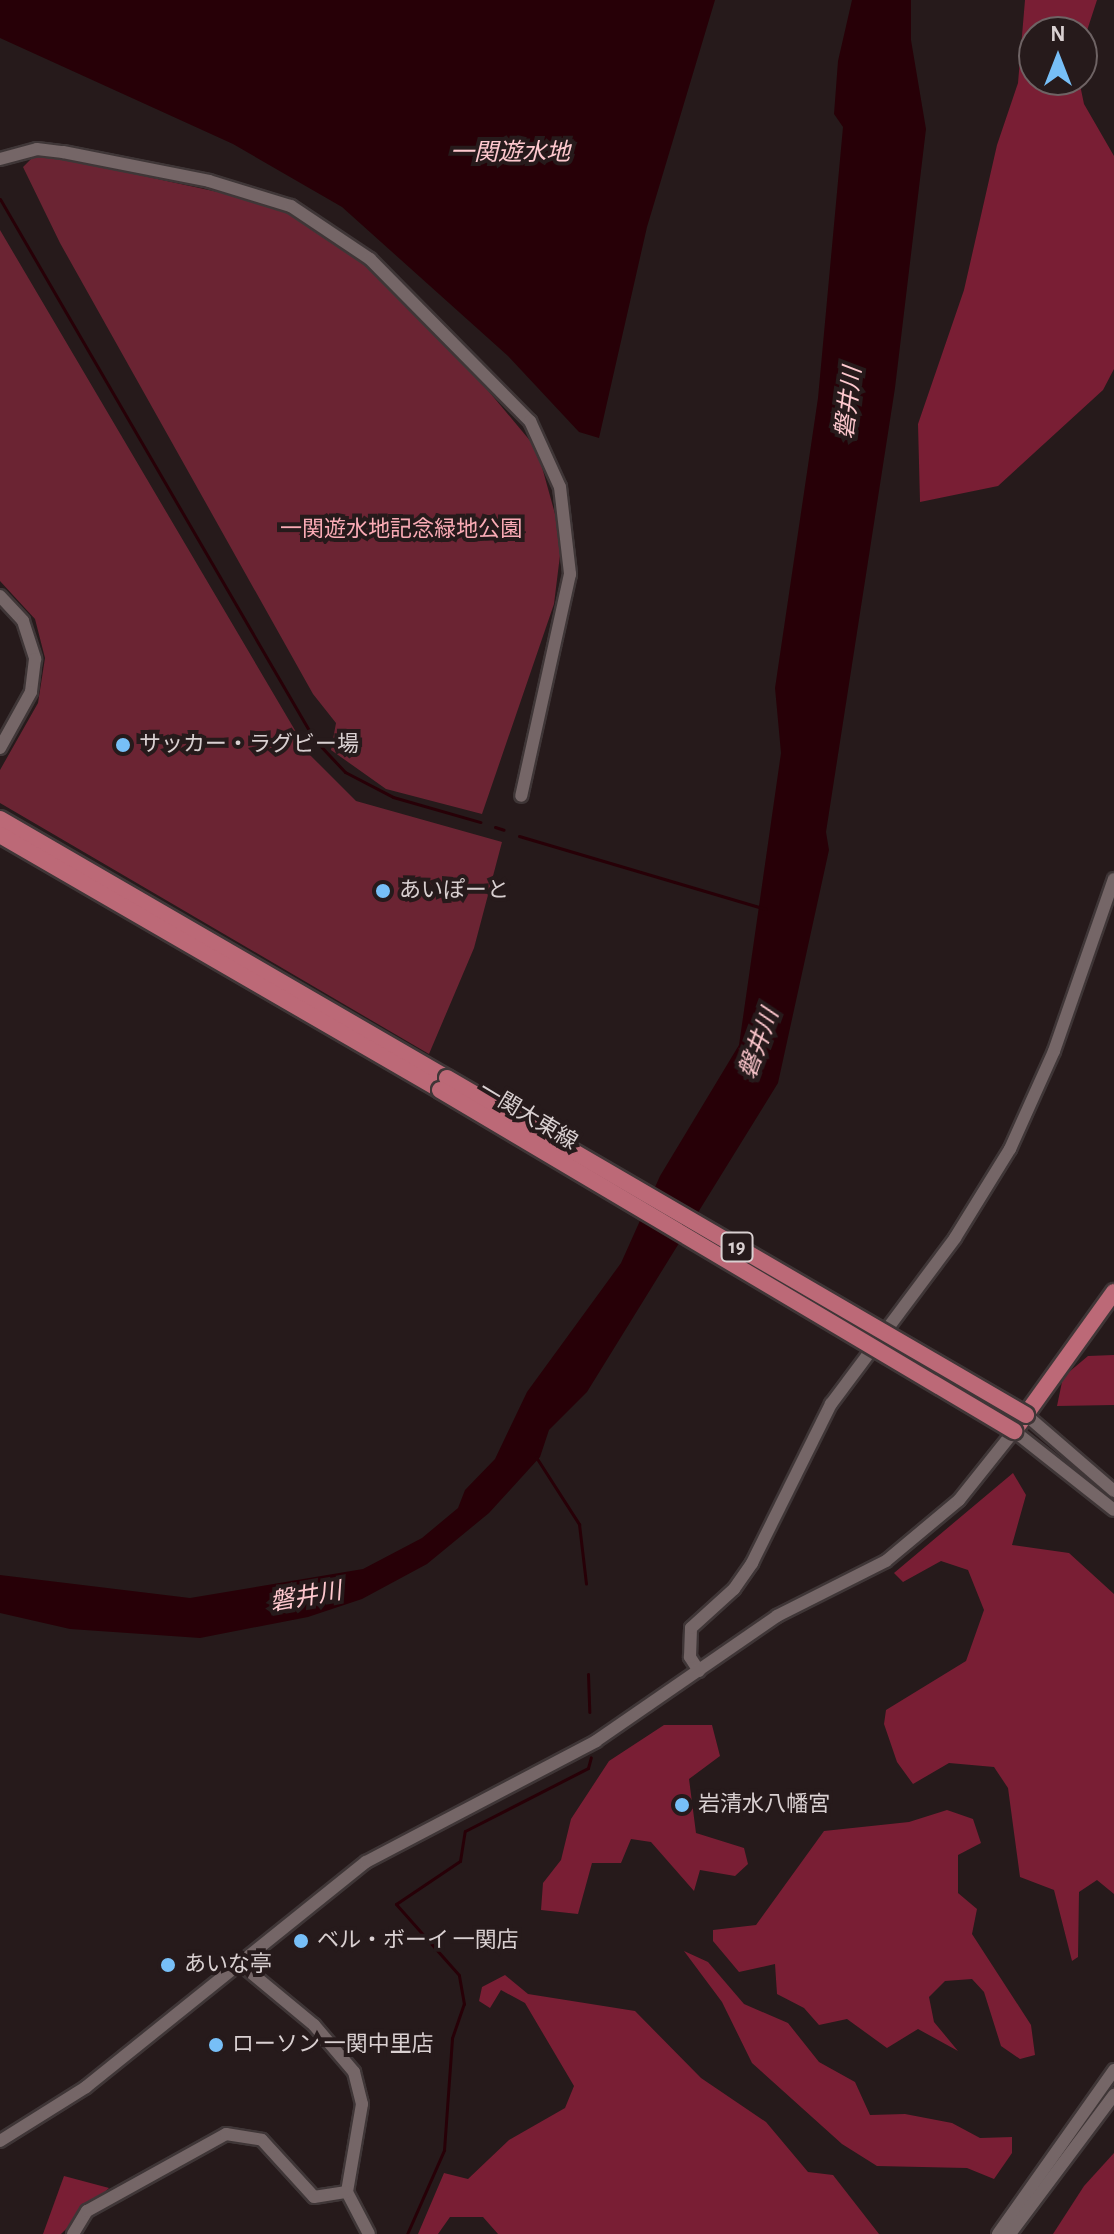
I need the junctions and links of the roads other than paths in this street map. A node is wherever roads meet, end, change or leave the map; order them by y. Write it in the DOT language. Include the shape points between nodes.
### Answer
graph roads {
  1 [pos="0,159"];
  2 [pos="0,596"];
  3 [pos="0,748"];
  4 [pos="521,796"];
  5 [pos="0,819"];
  6 [pos="0,835"];
  7 [pos="1114,879"];
  8 [pos="444,1084"];
  9 [pos="1114,1292"];
  10 [pos="1026,1415"];
  11 [pos="1014,1431"];
  12 [pos="1114,1491"];
  13 [pos="1114,1510"];
  14 [pos="699,1671"];
  15 [pos="238,1962"];
  16 [pos="1114,2070"];
  17 [pos="1114,2095"];
  18 [pos="0,2141"];
  19 [pos="347,2192"];
  20 [pos="73,2234"];
  21 [pos="369,2234"];
  22 [pos="998,2234"];
  23 [pos="1010,2234"];
  1 -- 4 [label="street" via="37,149 63,152 209,181 291,206 370,259 530,421 560,487 570,574"];
  2 -- 3 [label="street" via="23,621 35,659 31,692"];
  5 -- 8 [label="main road, 一関大東線 / 19"];
  6 -- 8 [label="main road, 一関大東線 / 19"];
  7 -- 14 [label="street" via="1054,1051 1010,1149 955,1238 831,1404 752,1563 734,1589 691,1628 690,1657"];
  8 -- 10 [label="main road, 一関大東線 / 19, bridge"];
  8 -- 11 [label="main road, 一関大東線 / 19, bridge"];
  9 -- 10 [label="main road"];
  10 -- 11 [label="main road"];
  10 -- 12 [label="street"];
  11 -- 13 [label="street"];
  11 -- 14 [label="street" via="959,1500 886,1561 777,1616"];
  14 -- 15 [label="street" via="596,1741 366,1862"];
  15 -- 18 [label="street" via="86,2087"];
  15 -- 19 [label="street" via="314,2025 354,2072 362,2104"];
  16 -- 22 [label="street"];
  17 -- 23 [label="street"];
  19 -- 20 [label="street" via="314,2197 262,2140 226,2134 87,2211"];
  19 -- 21 [label="street"];
}
